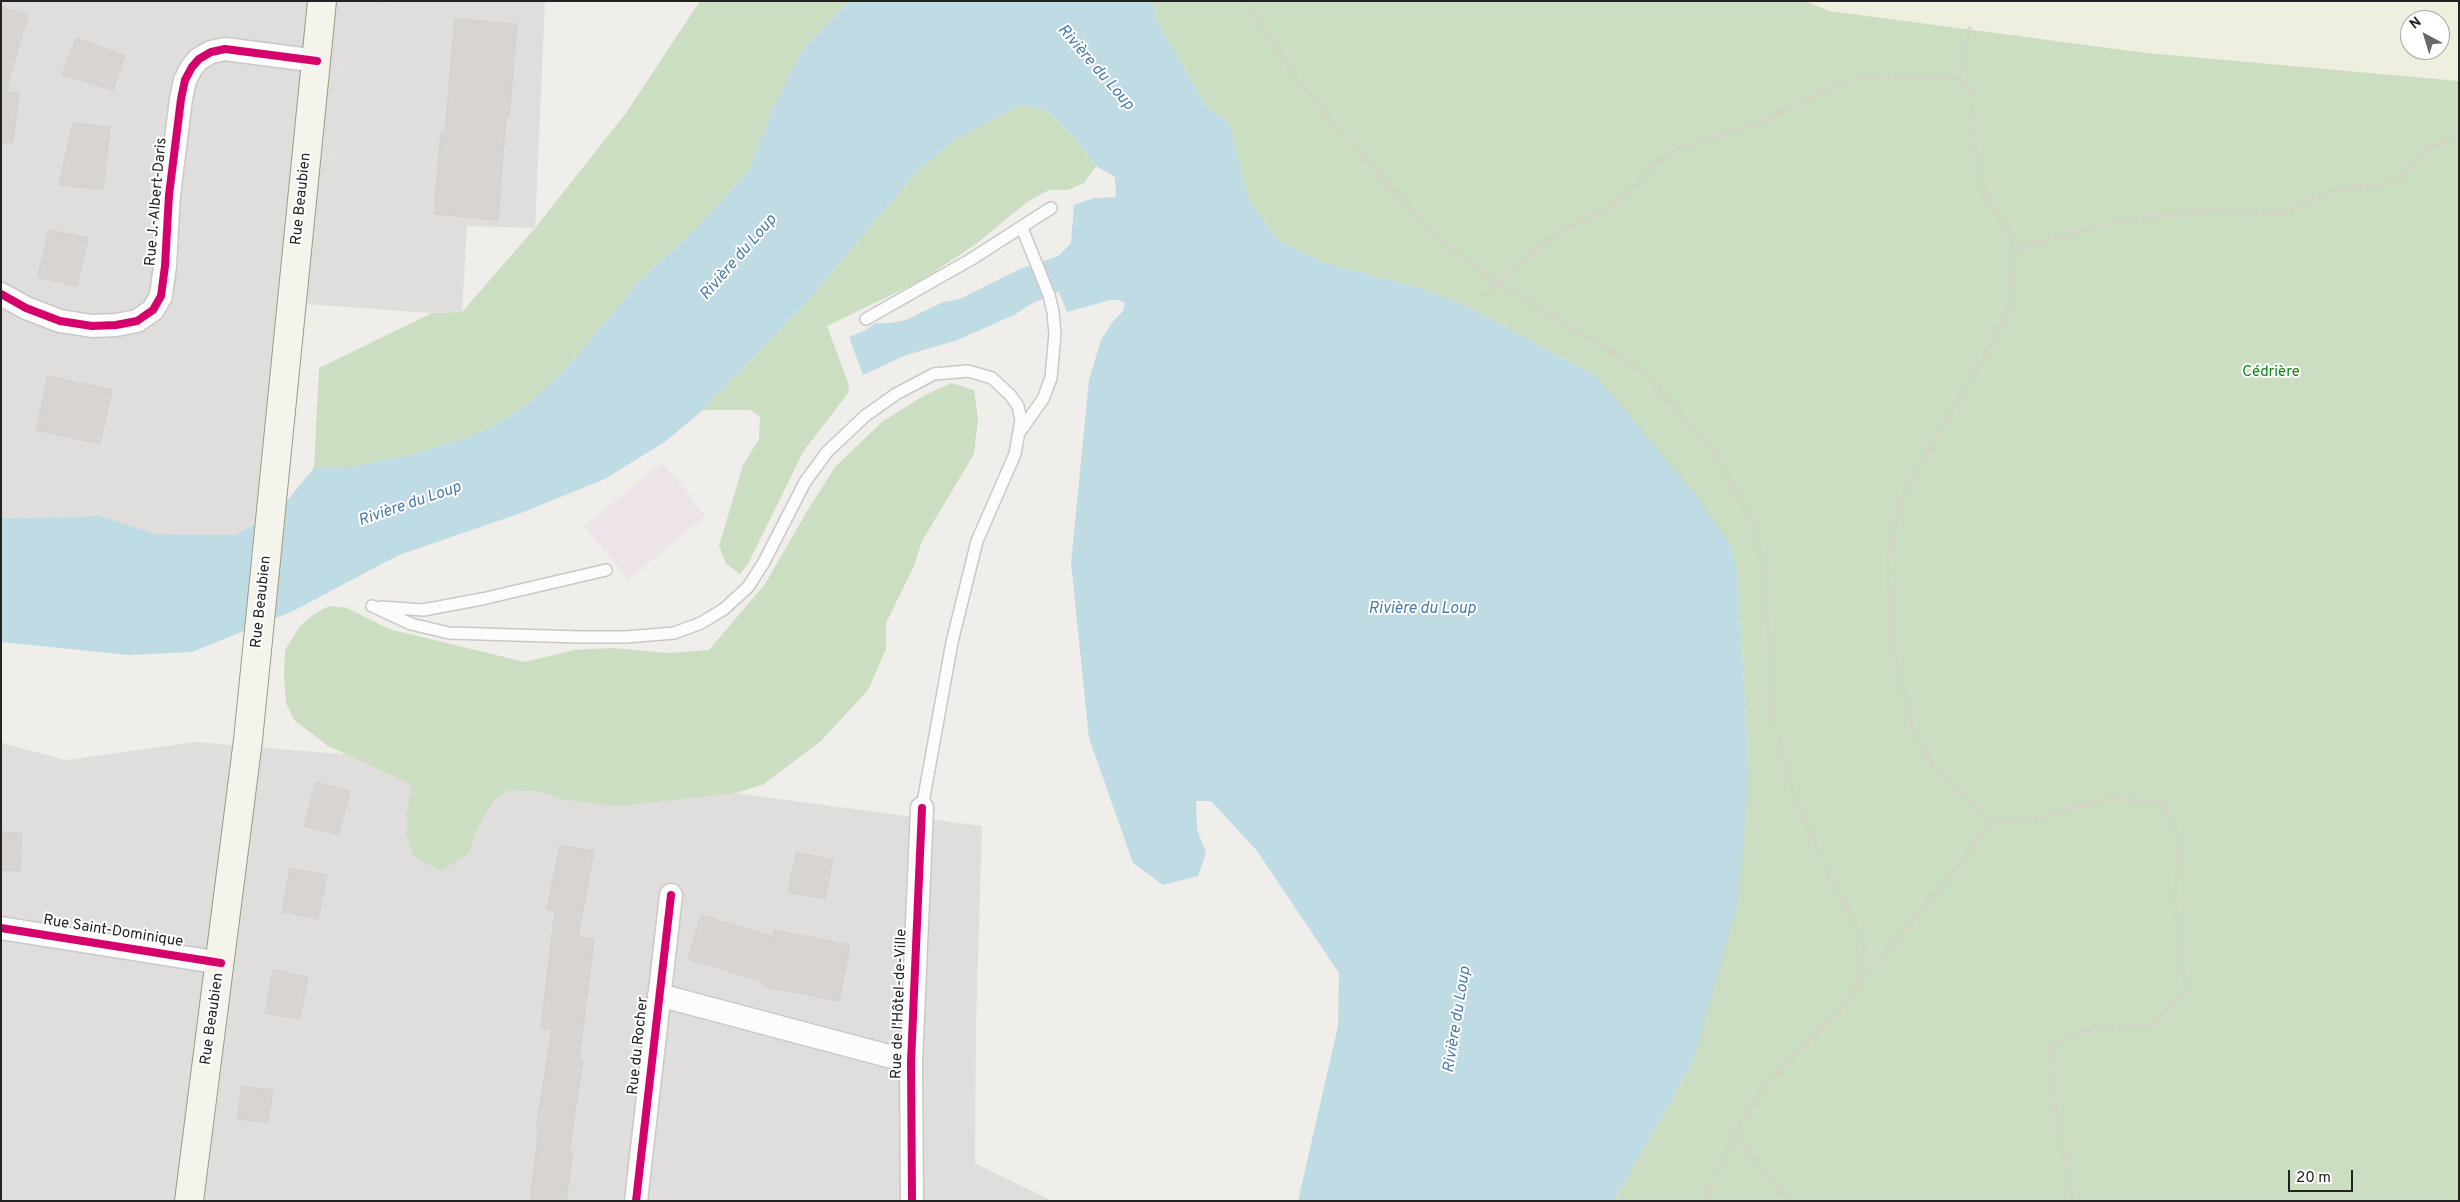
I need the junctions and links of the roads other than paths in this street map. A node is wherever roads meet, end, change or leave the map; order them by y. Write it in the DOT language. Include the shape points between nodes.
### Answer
graph roads {
  1 [pos="322,1"];
  2 [pos="317,61"];
  3 [pos="1051,208"];
  4 [pos="1022,228"];
  5 [pos="1,294"];
  6 [pos="866,319"];
  7 [pos="1018,434"];
  8 [pos="606,570"];
  9 [pos="922,808"];
  10 [pos="671,895"];
  11 [pos="1,928"];
  12 [pos="221,963"];
  13 [pos="659,995"];
  14 [pos="911,1062"];
  15 [pos="189,1201"];
  16 [pos="636,1201"];
  17 [pos="912,1201"];
  1 -- 2 [label="main road, Rue Beaubien"];
  2 -- 5 [label="street, Rue J.-Albert-Daris" via="225,49 211,52 192,67 181,99 165,266 161,296 153,310 137,320 92,326 60,321"];
  2 -- 12 [label="main road, Rue Beaubien" via="248,740"];
  3 -- 4 [label="lane"];
  4 -- 6 [label="lane"];
  4 -- 7 [label="lane" via="1049,296 1055,334 1051,378 1043,399"];
  7 -- 8 [label="lane" via="1021,420 1018,406 992,378 968,371 934,374 896,394 865,416 827,452 805,482 748,587 724,609 701,623 674,633 589,637 449,634 411,624 372,606 423,610"];
  7 -- 9 [label="lane" via="1015,454 977,541 952,642"];
  9 -- 14 [label="street, Rue de l'Hôtel-de-Ville"];
  10 -- 13 [label="street, Rue du Rocher"];
  11 -- 12 [label="street, Rue Saint-Dominique"];
  12 -- 15 [label="main road, Rue Beaubien"];
  13 -- 14 [label="street, Rue du Rocher"];
  13 -- 16 [label="street, Rue du Rocher"];
  14 -- 17 [label="street, Rue de l'Hôtel-de-Ville"];
}
